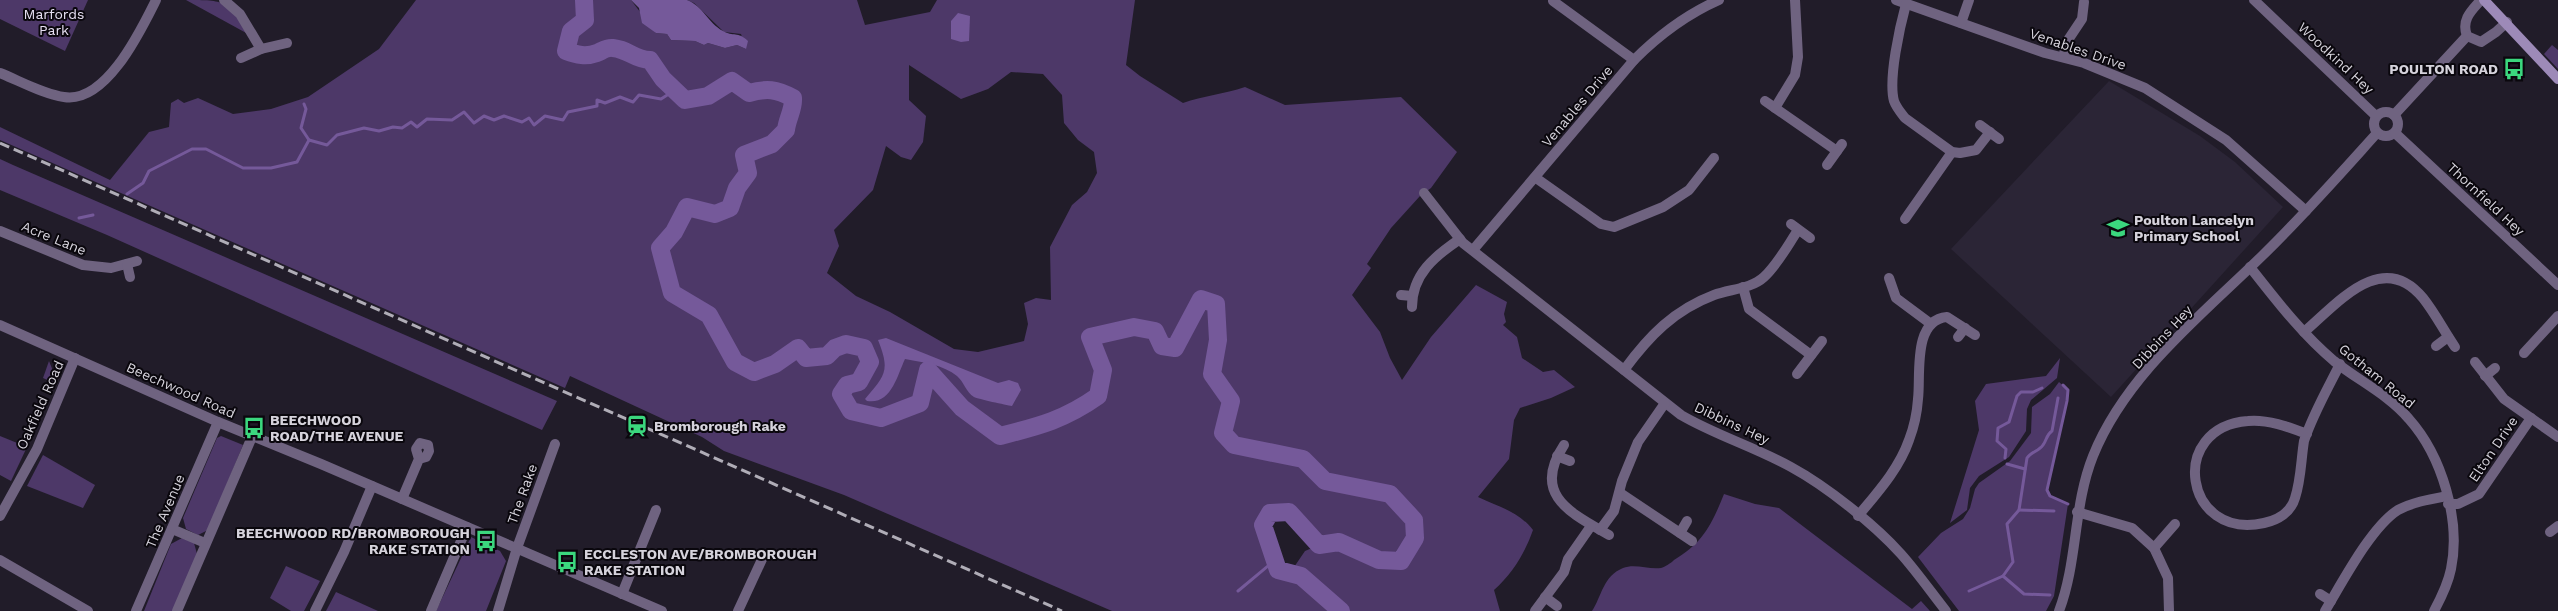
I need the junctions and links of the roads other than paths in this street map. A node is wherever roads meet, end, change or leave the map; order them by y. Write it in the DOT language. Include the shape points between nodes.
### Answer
graph roads {
  1 [pos="156,0"];
  2 [pos="224,0"];
  3 [pos="1719,0"];
  4 [pos="1795,0"];
  5 [pos="1896,0"];
  6 [pos="1969,0"];
  7 [pos="2254,0"];
  8 [pos="2483,0"];
  9 [pos="2084,2"];
  10 [pos="1552,3"];
  11 [pos="1906,4"];
  12 [pos="2507,22"];
  13 [pos="1961,24"];
  14 [pos="2467,36"];
  15 [pos="287,43"];
  16 [pos="261,49"];
  17 [pos="2063,57"];
  18 [pos="241,58"];
  19 [pos="1634,60"];
  20 [pos="0,73"];
  21 [pos="2558,79"];
  22 [pos="1765,101"];
  23 [pos="1776,108"];
  24 [pos="2394,115"];
  25 [pos="2376,116"];
  26 [pos="1980,125"];
  27 [pos="1990,132"];
  28 [pos="2377,133"];
  29 [pos="2395,133"];
  30 [pos="1999,139"];
  31 [pos="1952,152"];
  32 [pos="1714,158"];
  33 [pos="1827,166"];
  34 [pos="1536,178"];
  35 [pos="1424,193"];
  36 [pos="2306,211"];
  37 [pos="1905,219"];
  38 [pos="0,231"];
  39 [pos="1810,238"];
  40 [pos="1460,239"];
  41 [pos="1473,250"];
  42 [pos="137,261"];
  43 [pos="127,264"];
  44 [pos="2250,267"];
  45 [pos="130,277"];
  46 [pos="1889,278"];
  47 [pos="2558,285"];
  48 [pos="1743,287"];
  49 [pos="1401,295"];
  50 [pos="2556,321"];
  51 [pos="1931,324"];
  52 [pos="0,326"];
  53 [pos="1965,328"];
  54 [pos="2304,332"];
  55 [pos="1975,335"];
  56 [pos="1958,336"];
  57 [pos="2448,337"];
  58 [pos="1822,340"];
  59 [pos="2436,346"];
  60 [pos="2455,347"];
  61 [pos="2524,353"];
  62 [pos="1811,355"];
  63 [pos="75,358"];
  64 [pos="2475,362"];
  65 [pos="2340,364"];
  66 [pos="2495,368"];
  67 [pos="1624,370"];
  68 [pos="1797,374"];
  69 [pos="2485,376"];
  70 [pos="1666,403"];
  71 [pos="2531,418"];
  72 [pos="218,422"];
  73 [pos="2307,434"];
  74 [pos="252,437"];
  75 [pos="2558,438"];
  76 [pos="555,444"];
  77 [pos="1564,445"];
  78 [pos="1557,456"];
  79 [pos="419,459"];
  80 [pos="1570,461"];
  81 [pos="372,486"];
  82 [pos="1620,493"];
  83 [pos="402,499"];
  84 [pos="2448,500"];
  85 [pos="656,510"];
  86 [pos="2077,512"];
  87 [pos="0,516"];
  88 [pos="1858,516"];
  89 [pos="1687,521"];
  90 [pos="467,526"];
  91 [pos="172,529"];
  92 [pos="1600,530"];
  93 [pos="2174,530"];
  94 [pos="1680,533"];
  95 [pos="1692,541"];
  96 [pos="205,543"];
  97 [pos="517,548"];
  98 [pos="2154,548"];
  99 [pos="764,555"];
  100 [pos="0,560"];
  101 [pos="622,594"];
  102 [pos="2320,594"];
  103 [pos="1546,598"];
  104 [pos="2331,601"];
  105 [pos="1558,606"];
  106 [pos="2325,610"];
  107 [pos="88,611"];
  108 [pos="136,611"];
  109 [pos="177,611"];
  110 [pos="315,611"];
  111 [pos="431,611"];
  112 [pos="498,611"];
  113 [pos="662,611"];
  114 [pos="738,611"];
  115 [pos="1535,611"];
  116 [pos="1946,611"];
  117 [pos="2059,611"];
  118 [pos="2169,611"];
  119 [pos="2434,611"];
  1 -- 20 [label="street" via="142,28 107,80 87,93 65,98"];
  2 -- 16 [label="street" via="240,14"];
  3 -- 19 [label="street, Venables Drive" via="1658,36"];
  4 -- 23 [label="street" via="1798,57 1795,75"];
  5 -- 11 [label="street, Venables Drive"];
  6 -- 13 [label="street"];
  7 -- 25 [label="street, Woodkind Hey"];
  8 -- 12 [label="street"];
  8 -- 14 [label="street" via="2465,21"];
  9 -- 17 [label="street" via="2082,19 2068,40"];
  10 -- 19 [label="street"];
  11 -- 13 [label="street, Venables Drive"];
  11 -- 31 [label="street" via="1896,55 1894,101 1904,118"];
  12 -- 14 [label="street" via="2480,42"];
  12 -- 21 [label="street"];
  13 -- 17 [label="street, Venables Drive"];
  14 -- 24 [label="street"];
  15 -- 16 [label="street"];
  16 -- 18 [label="street"];
  17 -- 36 [label="street, Venables Drive" via="2114,74 2178,108 2226,140"];
  19 -- 34 [label="street, Venables Drive"];
  22 -- 23 [label="street"];
  23 -- 33 [label="street" via="1839,148"];
  24 -- 25 [label="street" via="2383,112"];
  24 -- 29 [label="street" via="2398,123"];
  25 -- 28 [label="street" via="2373,126"];
  26 -- 27 [label="street"];
  27 -- 30 [label="street"];
  27 -- 31 [label="street" via="1976,150"];
  28 -- 29 [label="street" via="2388,137"];
  28 -- 36 [label="street, Dibbins Hey"];
  29 -- 47 [label="street, Thornfield Hey"];
  31 -- 37 [label="street"];
  32 -- 34 [label="street" via="1689,190 1663,207 1614,227 1601,224"];
  34 -- 41 [label="street, Venables Drive"];
  35 -- 40 [label="street, Dibbins Hey"];
  36 -- 44 [label="street, Dibbins Hey"];
  38 -- 43 [label="street, Acre Lane" via="82,265 111,268"];
  39 -- 48 [label="street" via="1795,227 1764,277"];
  40 -- 41 [label="street, Dibbins Hey"];
  40 -- 49 [label="street" via="1424,267 1412,301"];
  41 -- 67 [label="street, Dibbins Hey"];
  42 -- 43 [label="street, Acre Lane"];
  43 -- 45 [label="street"];
  44 -- 54 [label="street, Gotham Road"];
  44 -- 86 [label="street, Dibbins Hey" via="2169,348 2124,402 2093,457"];
  46 -- 51 [label="street" via="1896,298"];
  48 -- 62 [label="street" via="1749,309"];
  48 -- 67 [label="street" via="1716,294 1674,315 1642,346"];
  50 -- 61 [label="street"];
  51 -- 53 [label="street" via="1947,317"];
  51 -- 88 [label="street" via="1921,346 1917,414 1909,442 1880,489"];
  52 -- 63 [label="street, Beechwood Road"];
  53 -- 55 [label="street"];
  53 -- 56 [label="street"];
  54 -- 57 [label="street" via="2364,282 2380,277 2407,285 2422,298"];
  54 -- 65 [label="street, Gotham Road"];
  57 -- 59 [label="street"];
  57 -- 60 [label="street"];
  58 -- 62 [label="street"];
  62 -- 68 [label="street"];
  63 -- 72 [label="street, Beechwood Road"];
  63 -- 87 [label="street, Oakfield Road" via="37,449"];
  64 -- 69 [label="street, Elton Drive"];
  65 -- 73 [label="street"];
  65 -- 84 [label="street, Gotham Road" via="2409,419 2426,442"];
  66 -- 69 [label="street"];
  67 -- 70 [label="street, Dibbins Hey"];
  69 -- 71 [label="street, Elton Drive" via="2504,399"];
  70 -- 82 [label="street" via="1638,442"];
  70 -- 88 [label="street, Dibbins Hey" via="1699,426 1737,440 1792,467"];
  71 -- 75 [label="street, Elton Drive"];
  71 -- 84 [label="street, Elton Drive" via="2480,494 2458,504"];
  72 -- 74 [label="street, Beechwood Road"];
  72 -- 91 [label="street, The Avenue"];
  73 -- 73 [label="street" via="2295,498 2282,516 2254,525 2238,525 2216,516 2203,501 2196,487 2196,458 2219,429 2248,420 2286,426"];
  74 -- 81 [label="street, Beechwood Road"];
  74 -- 96 [label="street"];
  76 -- 97 [label="street, The Rake"];
  77 -- 78 [label="street"];
  78 -- 80 [label="street"];
  78 -- 92 [label="street" via="1551,484 1556,495 1566,508"];
  79 -- 83 [label="street"];
  81 -- 83 [label="street, Beechwood Road"];
  81 -- 110 [label="street"];
  82 -- 92 [label="street" via="1614,511"];
  82 -- 94 [label="street"];
  83 -- 90 [label="street, Beechwood Road"];
  84 -- 104 [label="street, Elton Drive" via="2418,502 2398,510 2372,537"];
  84 -- 119 [label="street, Gotham Road" via="2454,551 2444,593"];
  85 -- 101 [label="street"];
  86 -- 98 [label="street" via="2132,528"];
  86 -- 117 [label="street, Dibbins Hey" via="2069,573"];
  88 -- 116 [label="street, Dibbins Hey" via="1901,554"];
  89 -- 94 [label="street"];
  90 -- 97 [label="street, Beechwood Road"];
  90 -- 111 [label="street"];
  91 -- 96 [label="street"];
  91 -- 108 [label="street, The Avenue"];
  92 -- 103 [label="street" via="1568,559 1564,572"];
  93 -- 98 [label="street"];
  94 -- 95 [label="street"];
  96 -- 109 [label="street"];
  97 -- 101 [label="street, Beechwood Road"];
  97 -- 112 [label="street, The Rake"];
  98 -- 118 [label="street" via="2168,578"];
  99 -- 114 [label="street"];
  100 -- 107 [label="street"];
  101 -- 113 [label="street, Beechwood Road"];
  102 -- 104 [label="street"];
  103 -- 105 [label="street"];
  103 -- 115 [label="street"];
  104 -- 106 [label="street, Elton Drive"];
}
